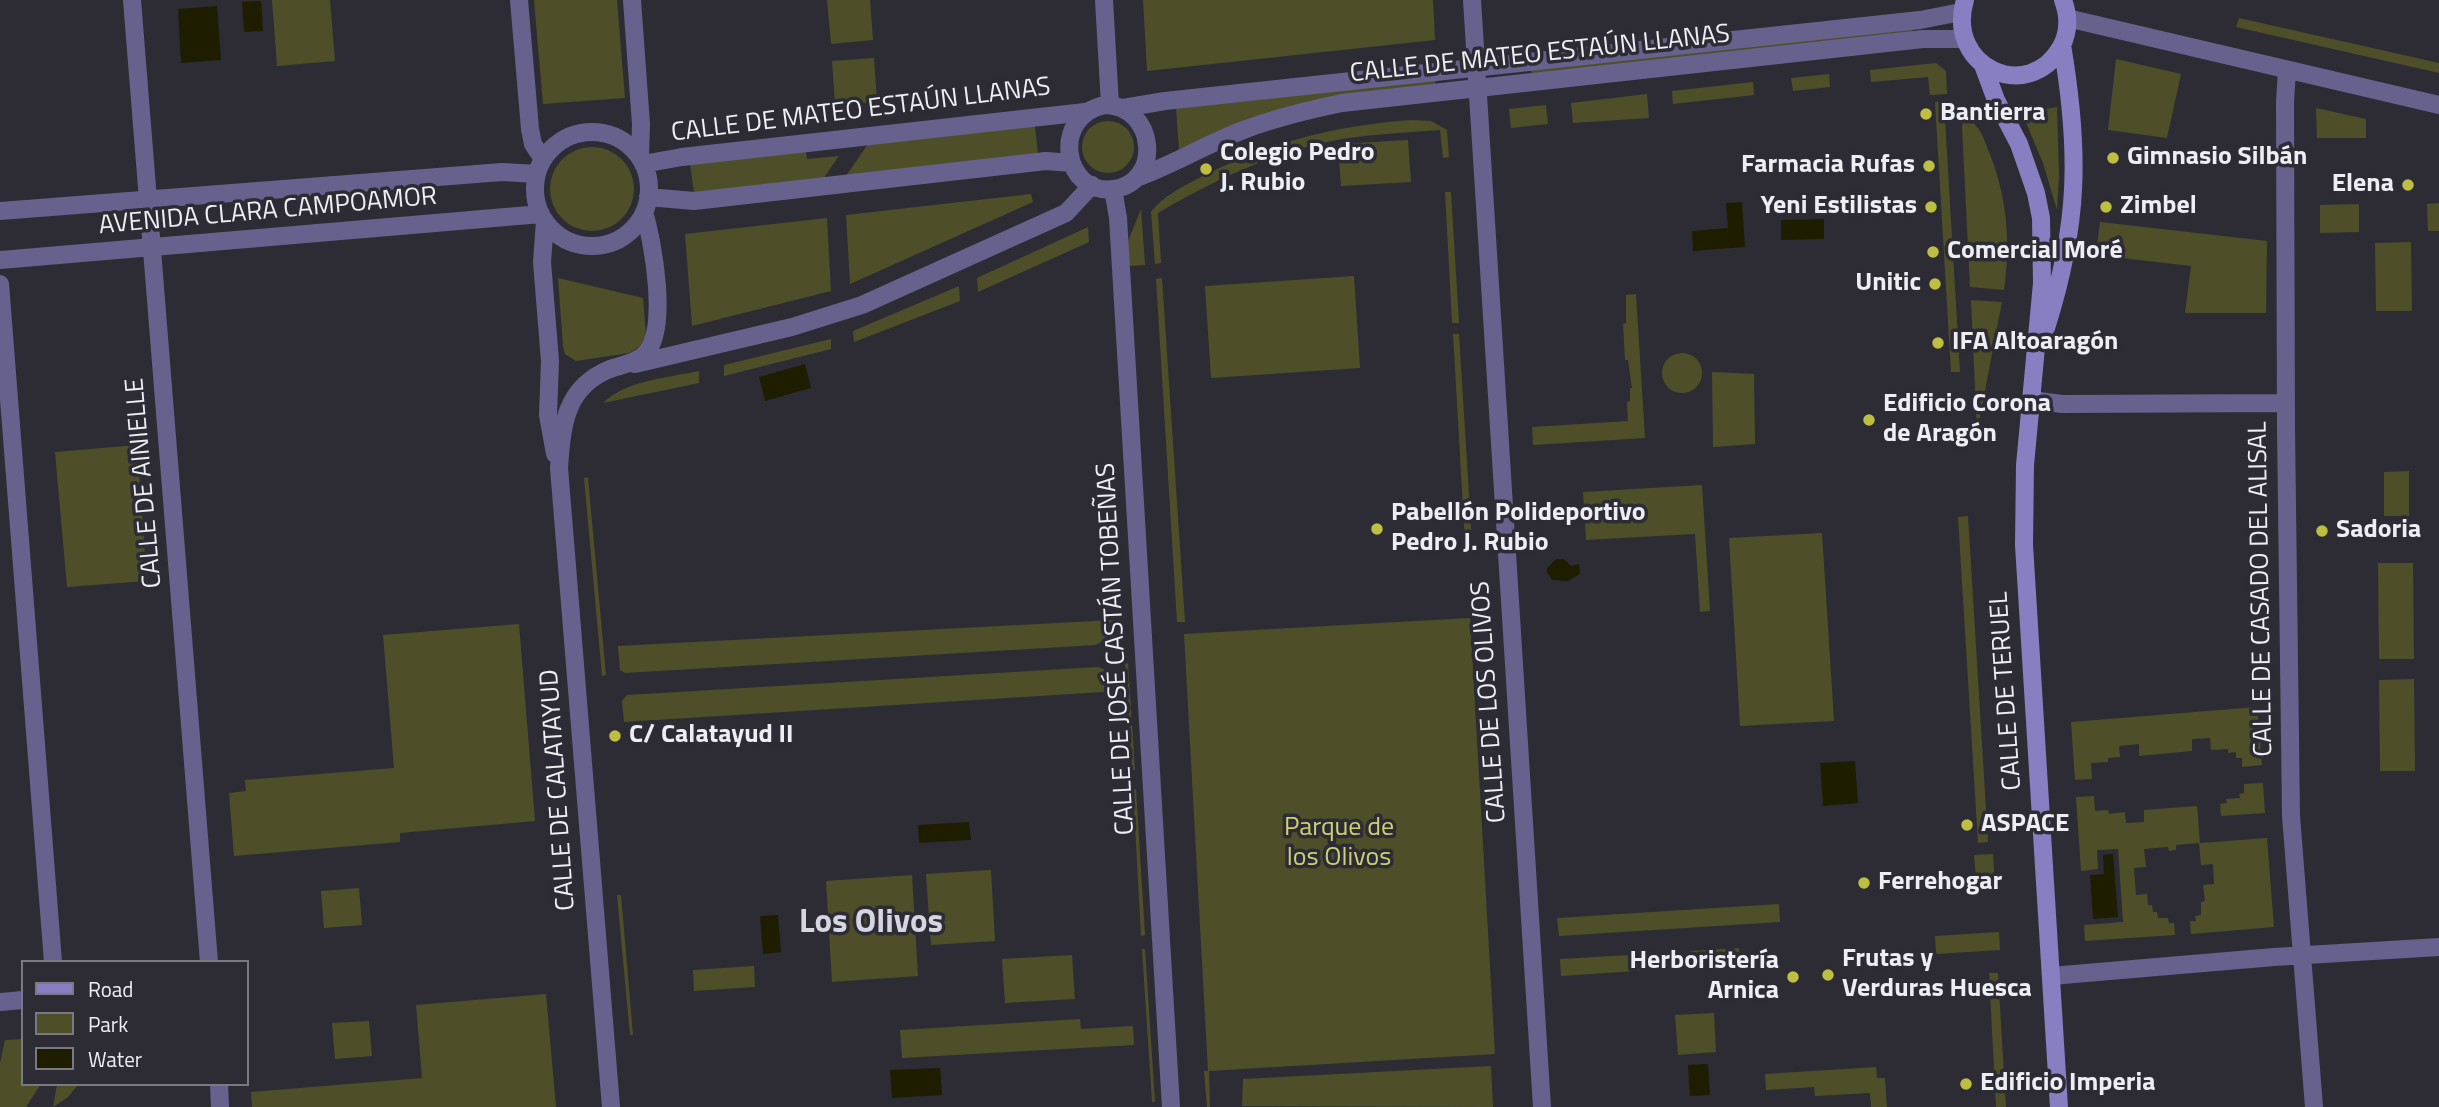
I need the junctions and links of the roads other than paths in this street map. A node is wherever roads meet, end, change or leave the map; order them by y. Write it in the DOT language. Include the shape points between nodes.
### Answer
graph roads {
  1 [pos="132,0"];
  2 [pos="519,0"];
  3 [pos="632,0"];
  4 [pos="1104,0"];
  5 [pos="1472,0"];
  6 [pos="2063,0"];
  7 [pos="1963,6"];
  8 [pos="2067,18"];
  9 [pos="1964,39"];
  10 [pos="2062,45"];
  11 [pos="1983,65"];
  12 [pos="1477,68"];
  13 [pos="2287,70"];
  14 [pos="1478,88"];
  15 [pos="2439,105"];
  16 [pos="1116,106"];
  17 [pos="1085,112"];
  18 [pos="641,161"];
  19 [pos="1072,163"];
  20 [pos="540,167"];
  21 [pos="1136,178"];
  22 [pos="1092,185"];
  23 [pos="1113,189"];
  24 [pos="148,200"];
  25 [pos="646,205"];
  26 [pos="0,211"];
  27 [pos="543,217"];
  28 [pos="152,248"];
  29 [pos="0,260"];
  30 [pos="0,284"];
  31 [pos="657,320"];
  32 [pos="696,349"];
  33 [pos="2037,355"];
  34 [pos="608,370"];
  35 [pos="2031,400"];
  36 [pos="2286,402"];
  37 [pos="559,468"];
  38 [pos="2439,947"];
  39 [pos="2302,955"];
  40 [pos="52,960"];
  41 [pos="209,960"];
  42 [pos="2051,976"];
  43 [pos="21,1000"];
  44 [pos="0,1002"];
  45 [pos="219,1086"];
  46 [pos="220,1107"];
  47 [pos="611,1107"];
  48 [pos="1171,1107"];
  49 [pos="1542,1107"];
  50 [pos="2059,1107"];
  51 [pos="2314,1107"];
  1 -- 24 [label="street, CALLE DE AINIELLE"];
  2 -- 20 [label="street" via="530,129"];
  3 -- 18 [label="street"];
  4 -- 16 [label="street"];
  5 -- 12 [label="street, CALLE DE LOS OLIVOS"];
  6 -- 8 [label="main road"];
  7 -- 9 [label="main road"];
  7 -- 12 [label="street, CALLE DE MATEO ESTAÚN LLANAS" via="1920,20"];
  8 -- 10 [label="main road, CALLE DE TERUEL"];
  8 -- 13 [label="street"];
  9 -- 11 [label="main road, CALLE DE TERUEL"];
  9 -- 14 [label="street, CALLE DE MATEO ESTAÚN LLANAS" via="1923,39"];
  10 -- 11 [label="main road" via="2032,72 2002,73"];
  10 -- 33 [label="main road, CALLE DE TERUEL" via="2074,144 2073,208 2066,259"];
  11 -- 33 [label="main road, CALLE DE TERUEL" via="2019,144 2041,218"];
  12 -- 14 [label="street, CALLE DE LOS OLIVOS"];
  12 -- 16 [label="street, CALLE DE MATEO ESTAÚN LLANAS"];
  13 -- 15 [label="street"];
  13 -- 36 [label="street, CALLE DE CASADO DEL ALISAL"];
  14 -- 21 [label="street, CALLE DE MATEO ESTAÚN LLANAS" via="1308,110 1241,131"];
  14 -- 49 [label="street, CALLE DE LOS OLIVOS"];
  16 -- 17 [label="street"];
  16 -- 21 [label="street" via="1137,118 1145,132 1147,156"];
  17 -- 18 [label="street, CALLE DE MATEO ESTAÚN LLANAS"];
  17 -- 19 [label="street" via="1069,137"];
  18 -- 20 [label="street" via="615,137 583,132 554,146"];
  18 -- 25 [label="street" via="647,175"];
  19 -- 22 [label="street"];
  19 -- 25 [label="street" via="1046,161"];
  20 -- 24 [label="street, AVENIDA CLARA CAMPOAMOR"];
  20 -- 27 [label="street" via="536,201"];
  21 -- 23 [label="street"];
  22 -- 23 [label="street"];
  22 -- 32 [label="street" via="1066,214 884,296 816,321"];
  23 -- 48 [label="street, CALLE DE JOSÉ CASTÁN TOBEÑAS"];
  24 -- 26 [label="street, AVENIDA CLARA CAMPOAMOR"];
  24 -- 28 [label="street, CALLE DE AINIELLE"];
  25 -- 27 [label="street" via="625,235 597,246 567,241"];
  25 -- 31 [label="street, CALLE DE CALATAYUD"];
  27 -- 28 [label="street, AVENIDA CLARA CAMPOAMOR"];
  27 -- 37 [label="street, CALLE DE CALATAYUD" via="548,415"];
  28 -- 29 [label="street, AVENIDA CLARA CAMPOAMOR"];
  28 -- 41 [label="street, CALLE DE AINIELLE"];
  30 -- 40 [label="street"];
  31 -- 32 [label="street" via="676,345"];
  31 -- 34 [label="street, CALLE DE CALATAYUD" via="644,355"];
  32 -- 34 [label="street"];
  33 -- 35 [label="main road, CALLE DE TERUEL"];
  34 -- 37 [label="street, CALLE DE CALATAYUD" via="592,378 570,405"];
  35 -- 36 [label="street" via="2062,404"];
  35 -- 42 [label="main road, CALLE DE TERUEL" via="2024,545"];
  36 -- 39 [label="street, CALLE DE CASADO DEL ALISAL" via="2291,816"];
  37 -- 47 [label="street, CALLE DE CALATAYUD"];
  38 -- 39 [label="street"];
  39 -- 42 [label="street"];
  39 -- 51 [label="street, CALLE DE CASADO DEL ALISAL"];
  42 -- 50 [label="main road, CALLE DE TERUEL"];
  43 -- 44 [label="street"];
  45 -- 46 [label="street"];
}
